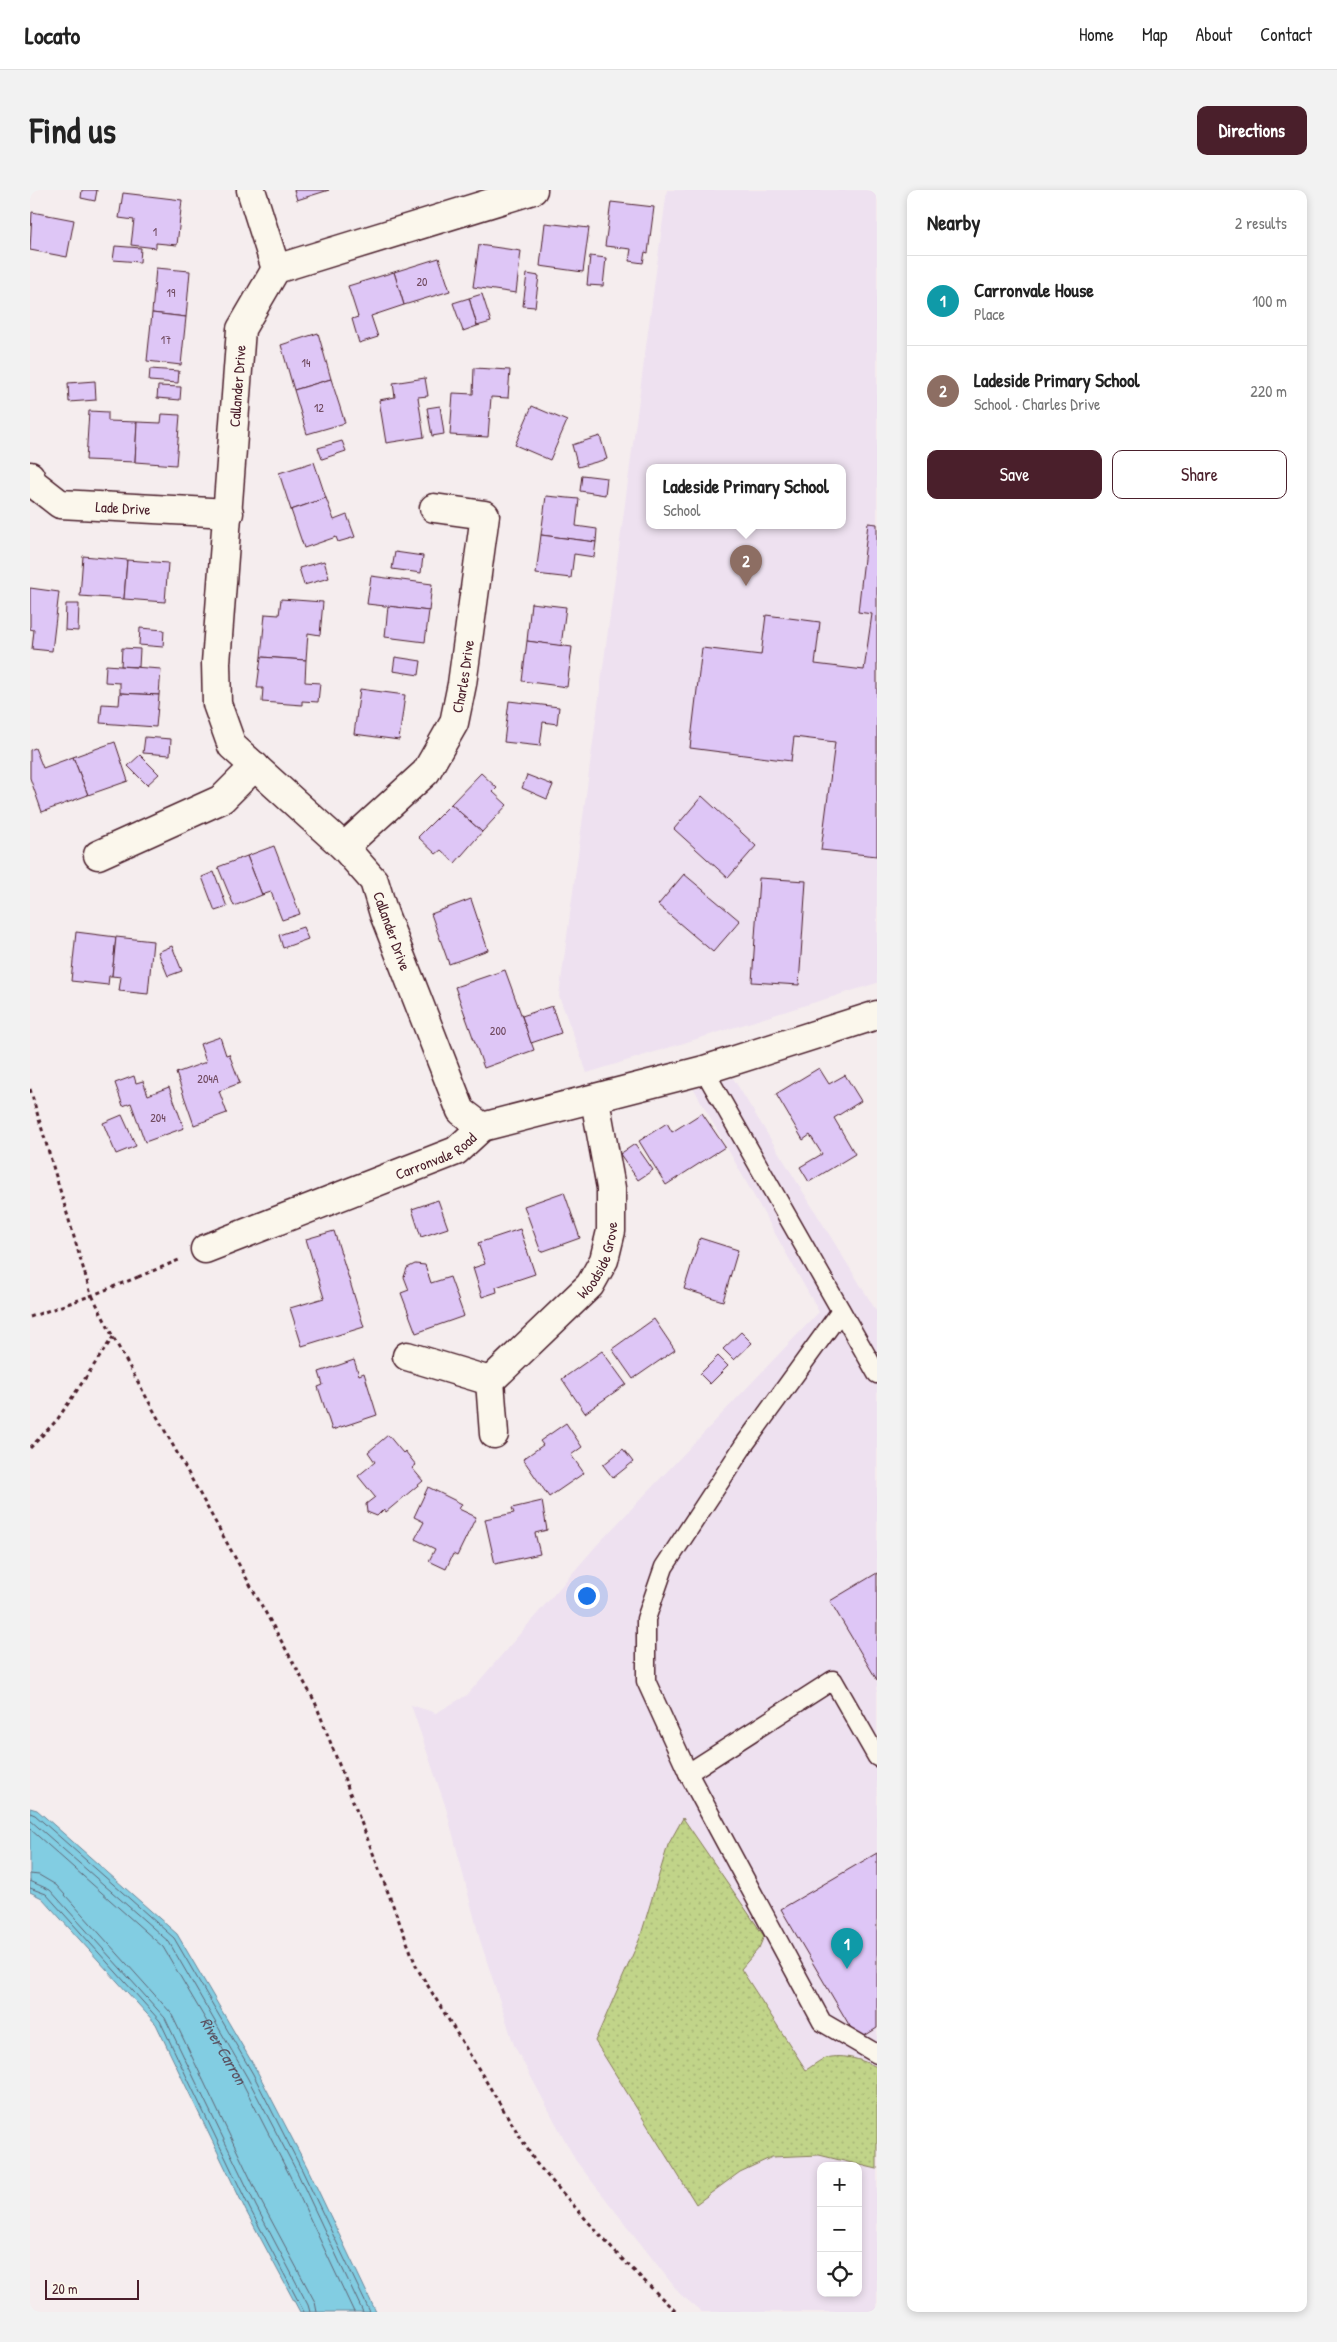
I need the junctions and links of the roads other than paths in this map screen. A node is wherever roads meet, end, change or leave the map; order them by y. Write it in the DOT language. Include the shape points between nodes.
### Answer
graph roads {
  1 [pos="251,190"];
  2 [pos="533,190"];
  3 [pos="276,270"];
  4 [pos="30,476"];
  5 [pos="434,508"];
  6 [pos="228,513"];
  7 [pos="255,766"];
  8 [pos="344,847"];
  9 [pos="98,855"];
  10 [pos="877,1015"];
  11 [pos="704,1070"];
  12 [pos="595,1100"];
  13 [pos="482,1127"];
  14 [pos="205,1249"];
  15 [pos="841,1311"];
  16 [pos="407,1356"];
  17 [pos="877,1374"];
  18 [pos="490,1381"];
  19 [pos="494,1434"];
  20 [pos="877,1757"];
  21 [pos="688,1773"];
  22 [pos="877,2054"];
  1 -- 3 [label="street"];
  2 -- 3 [label="street"];
  3 -- 6 [label="street, Callander Drive" via="241,329"];
  4 -- 6 [label="street, Lade Drive" via="33,483 60,504"];
  5 -- 8 [label="street, Charles Drive" via="485,515 454,723 426,772"];
  6 -- 7 [label="street, Callander Drive" via="216,663 217,704 232,746"];
  7 -- 8 [label="street, Callander Drive"];
  7 -- 9 [label="street" via="222,799"];
  8 -- 13 [label="street, Callander Drive" via="374,881 461,1111"];
  10 -- 11 [label="street, Carronvale Road"];
  11 -- 12 [label="street, Carronvale Road"];
  11 -- 15 [label="lane"];
  12 -- 13 [label="street, Carronvale Road"];
  12 -- 18 [label="street, Woodside Grove" via="611,1188 611,1230 604,1260 590,1285"];
  13 -- 14 [label="street, Carronvale Road" via="456,1151"];
  15 -- 17 [label="lane"];
  15 -- 21 [label="lane" via="744,1444 664,1567 646,1619 646,1681"];
  16 -- 18 [label="street"];
  18 -- 19 [label="street"];
  20 -- 21 [label="lane" via="833,1680"];
  21 -- 22 [label="lane" via="822,2022"];
}
